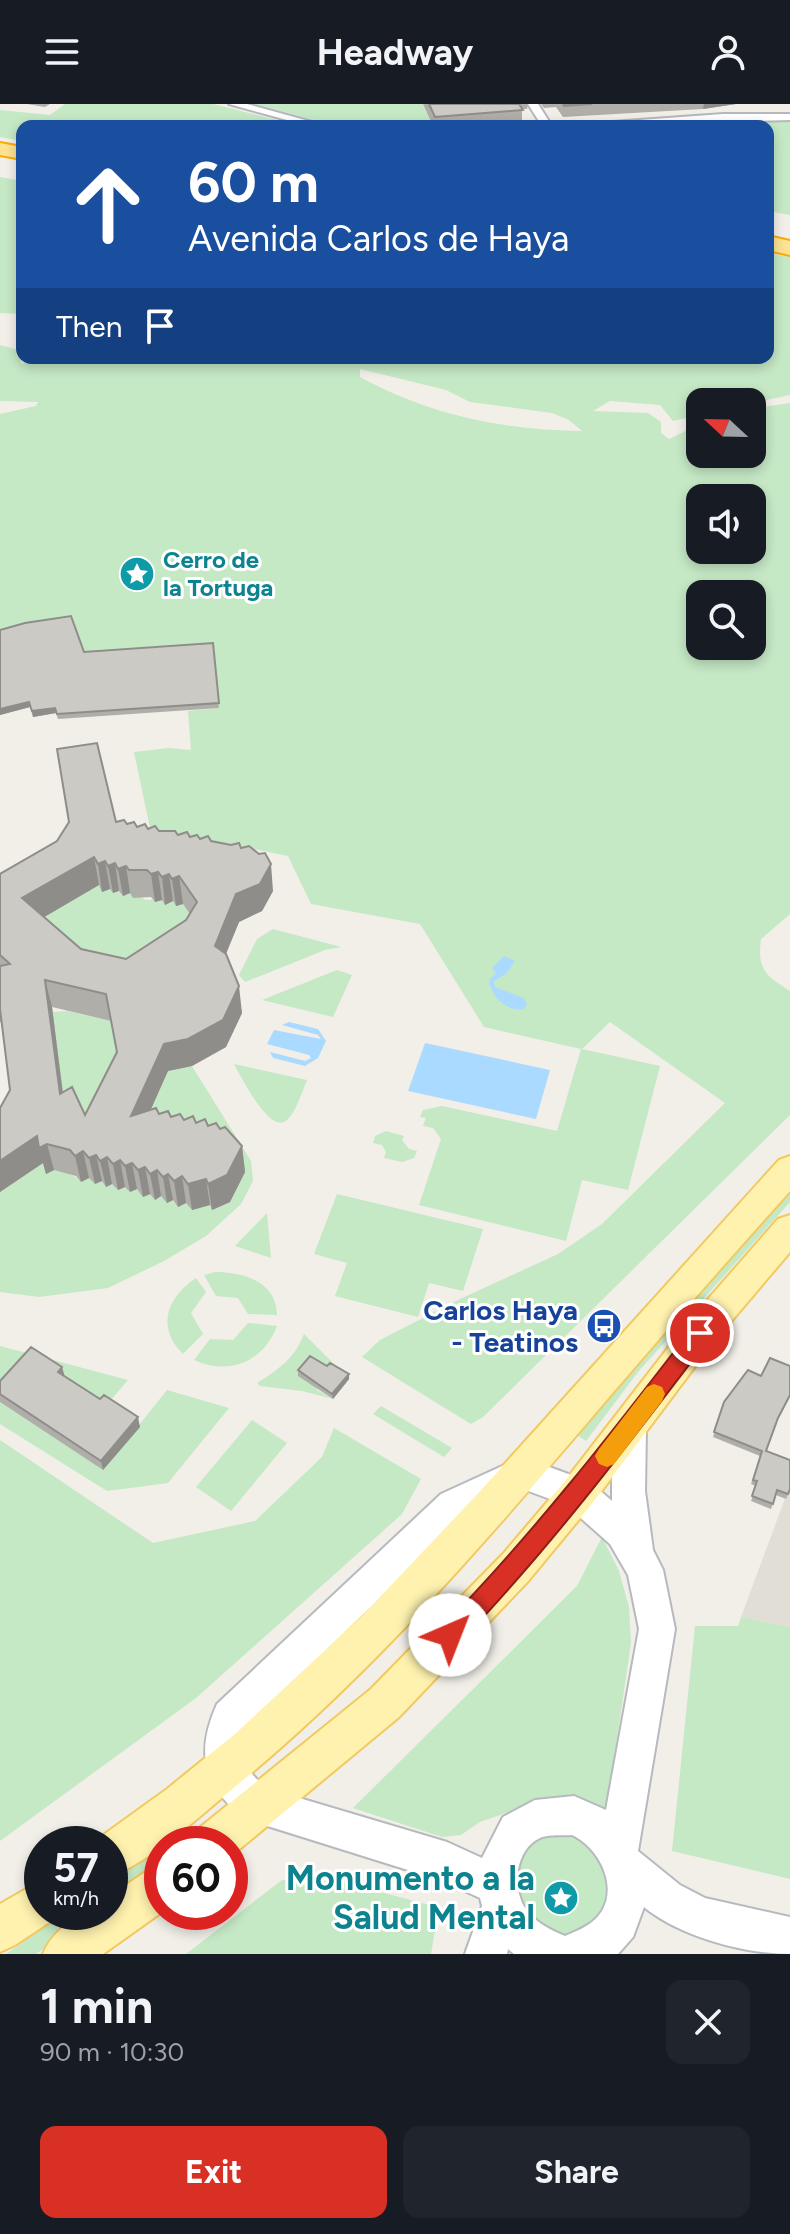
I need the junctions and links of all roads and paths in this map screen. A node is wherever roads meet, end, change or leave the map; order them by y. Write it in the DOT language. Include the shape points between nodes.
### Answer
graph roads {
  1 [pos="234,104"];
  2 [pos="783,104"];
  3 [pos="790,115"];
  4 [pos="723,117"];
  5 [pos="298,120"];
  6 [pos="681,120"];
  7 [pos="790,1169"];
  8 [pos="790,1229"];
  9 [pos="629,1428"];
  10 [pos="522,1473"];
  11 [pos="578,1493"];
  12 [pos="636,1555"];
  13 [pos="228,1766"];
  14 [pos="259,1805"];
  15 [pos="234,1826"];
  16 [pos="128,1842"];
  17 [pos="622,1859"];
  18 [pos="499,1896"];
  19 [pos="144,1899"];
  20 [pos="24,1914"];
  21 [pos="0,1930"];
  22 [pos="790,1937"];
  23 [pos="609,1945"];
  24 [pos="65,1954"];
  25 [pos="486,1954"];
  26 [pos="559,1954"];
  27 [pos="571,1954"];
  1 -- 5 [label="street"];
  2 -- 3 [label="street"];
  2 -- 4 [label="street"];
  3 -- 4 [label="street"];
  4 -- 6 [label="street"];
  7 -- 10 [label="main road"];
  8 -- 9 [label="main road" via="700,1333"];
  9 -- 11 [label="main road"];
  9 -- 12 [label="main road" via="628,1491"];
  10 -- 11 [label="main road"];
  10 -- 13 [label="main road" via="349,1660"];
  11 -- 12 [label="main road" via="622,1532"];
  11 -- 14 [label="main road" via="516,1567 385,1703"];
  12 -- 17 [label="main road" via="645,1570 657,1629"];
  13 -- 14 [label="main road" via="236,1788"];
  13 -- 16 [label="main road"];
  14 -- 15 [label="main road"];
  14 -- 18 [label="main road" via="447,1862"];
  17 -- 18 [label="main road" via="602,1830 579,1817 555,1814 531,1820 512,1836 500,1858"];
  17 -- 22 [label="main road" via="666,1899 700,1917"];
  17 -- 23 [label="main road" via="627,1900"];
  18 -- 25 [label="main road"];
  18 -- 26 [label="main road" via="516,1932 538,1949"];
  19 -- 24 [label="main road"];
  20 -- 21 [label="main road"];
  23 -- 27 [label="main road"];
}
